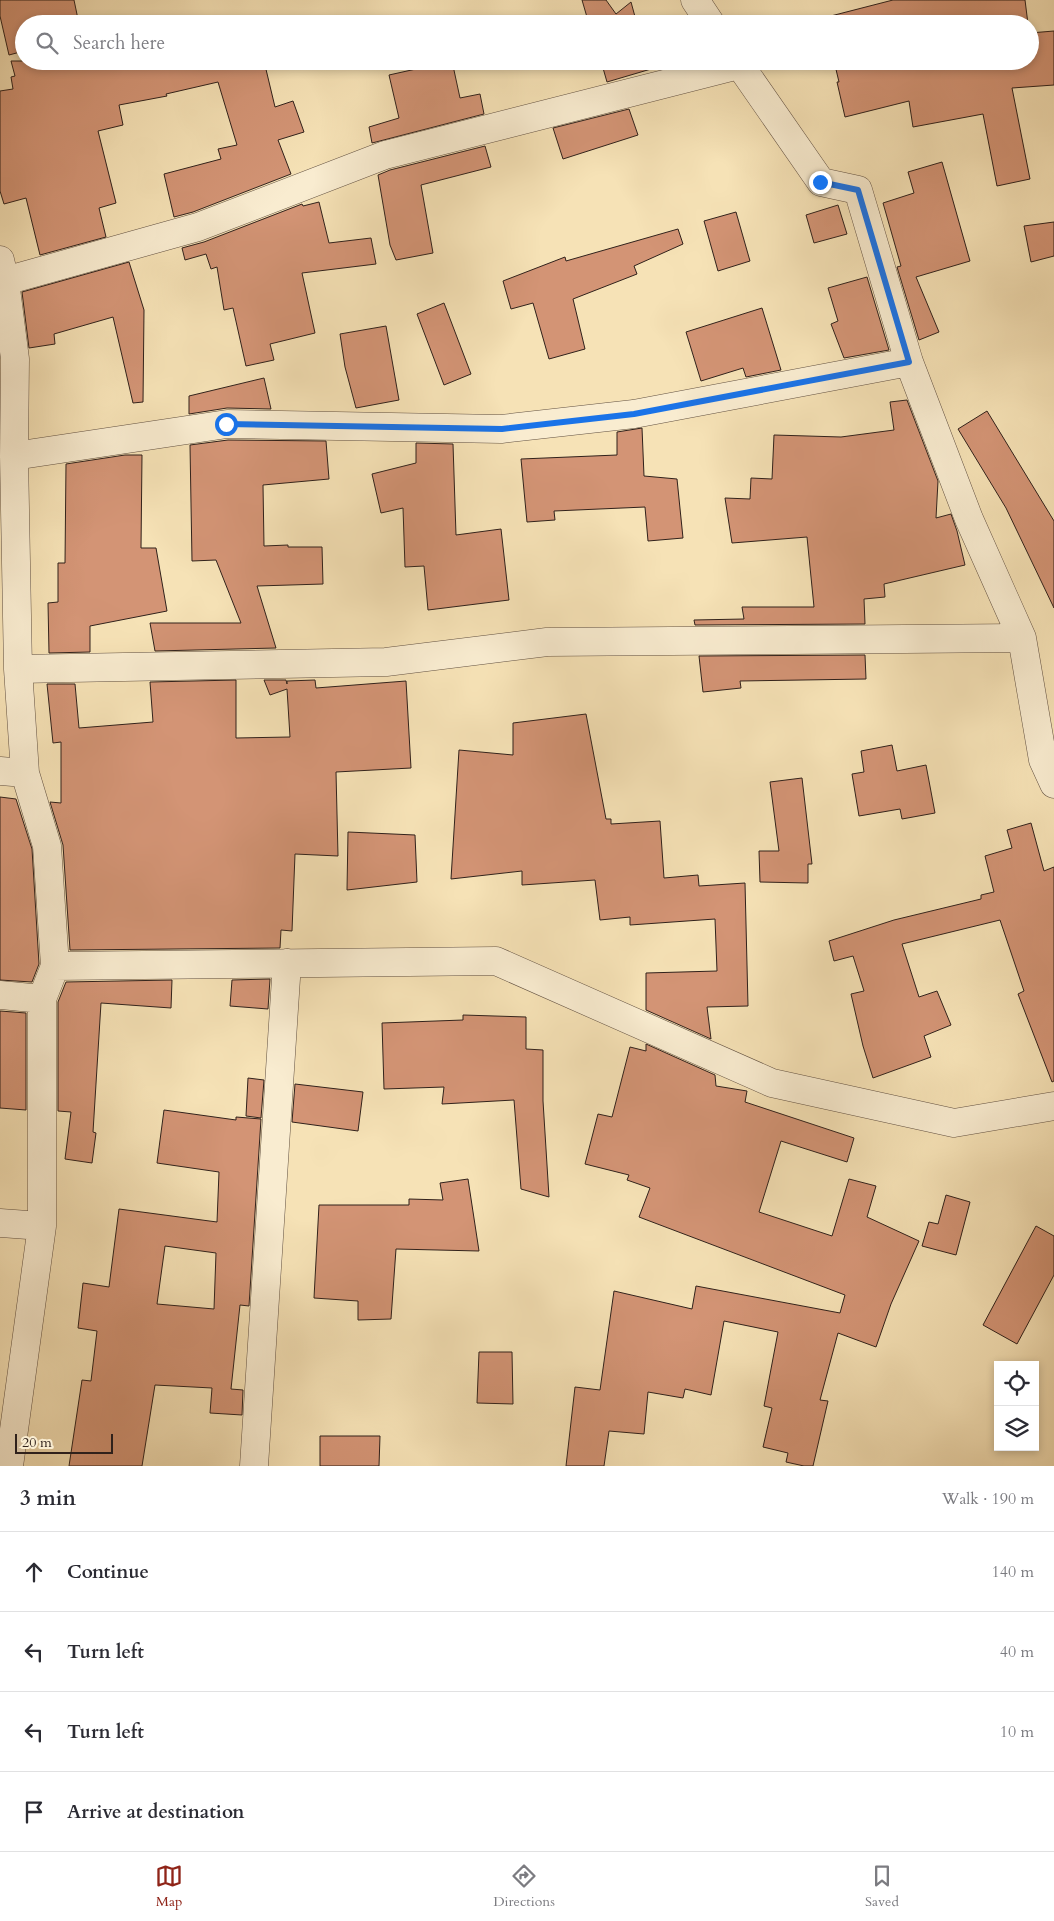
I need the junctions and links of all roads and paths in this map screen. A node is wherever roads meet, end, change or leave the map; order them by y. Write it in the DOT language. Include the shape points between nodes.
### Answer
graph roads {
  1 [pos="695,0"];
  2 [pos="705,15"];
  3 [pos="711,70"];
  4 [pos="743,70"];
  5 [pos="2,271"];
  6 [pos="909,362"];
  7 [pos="14,456"];
  8 [pos="1022,638"];
  9 [pos="18,669"];
  10 [pos="13,772"];
  11 [pos="1054,784"];
  12 [pos="287,963"];
  13 [pos="55,966"];
  14 [pos="0,995"];
  15 [pos="42,999"];
  16 [pos="1054,1106"];
  17 [pos="0,1223"];
  18 [pos="42,1226"];
  19 [pos="0,1465"];
  20 [pos="9,1466"];
  21 [pos="254,1466"];
  1 -- 2 [label="street"];
  3 -- 5 [label="street" via="385,155 198,227"];
  4 -- 6 [label="street" via="820,182 858,190"];
  5 -- 7 [label="street" via="15,359"];
  6 -- 7 [label="street" via="634,414 502,429 226,424"];
  6 -- 8 [label="street" via="969,519"];
  7 -- 9 [label="street"];
  8 -- 9 [label="street" via="547,642 386,662"];
  8 -- 11 [label="street" via="1043,760"];
  9 -- 10 [label="street"];
  10 -- 13 [label="street" via="47,846"];
  12 -- 13 [label="street"];
  12 -- 16 [label="street" via="496,961 772,1083 954,1123"];
  12 -- 21 [label="street"];
  13 -- 15 [label="street"];
  14 -- 15 [label="street"];
  15 -- 18 [label="street"];
  17 -- 18 [label="street"];
  18 -- 20 [label="street"];
  19 -- 20 [label="street"];
}
